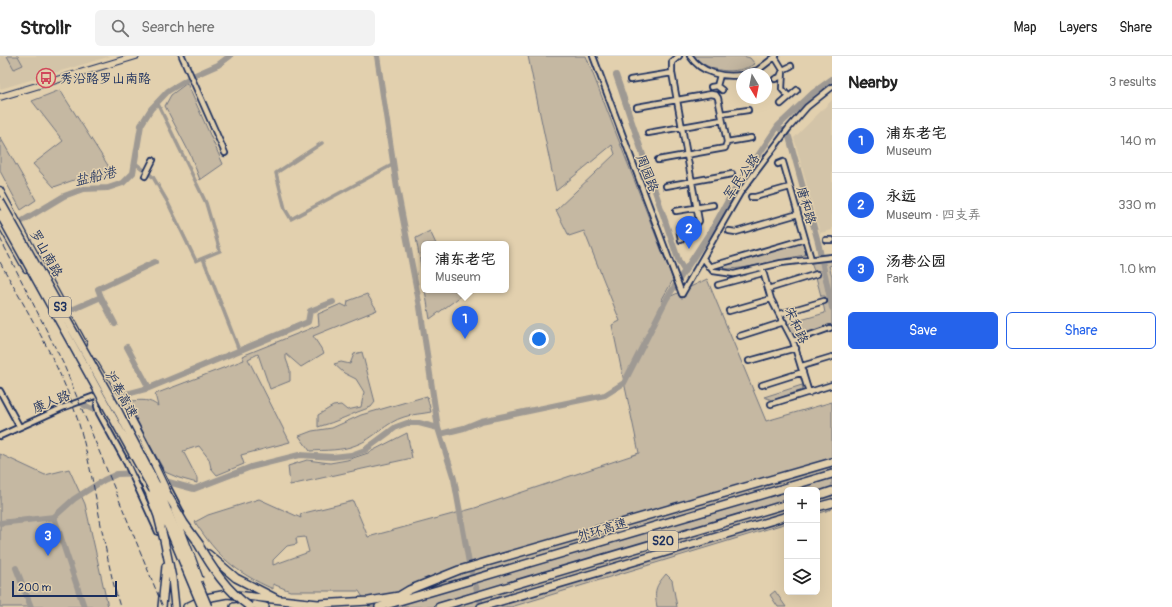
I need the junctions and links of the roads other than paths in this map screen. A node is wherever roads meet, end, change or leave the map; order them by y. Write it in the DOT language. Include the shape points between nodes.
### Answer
graph roads {
  1 [pos="136,56"];
  2 [pos="182,56"];
  3 [pos="593,56"];
  4 [pos="679,56"];
  5 [pos="690,56"];
  6 [pos="775,57"];
  7 [pos="791,66"];
  8 [pos="761,68"];
  9 [pos="783,70"];
  10 [pos="672,73"];
  11 [pos="736,74"];
  12 [pos="720,75"];
  13 [pos="775,79"];
  14 [pos="630,80"];
  15 [pos="717,86"];
  16 [pos="711,87"];
  17 [pos="832,87"];
  18 [pos="722,90"];
  19 [pos="797,90"];
  20 [pos="0,97"];
  21 [pos="789,97"];
  22 [pos="677,100"];
  23 [pos="781,104"];
  24 [pos="637,107"];
  25 [pos="748,110"];
  26 [pos="721,114"];
  27 [pos="722,120"];
  28 [pos="682,128"];
  29 [pos="648,134"];
  30 [pos="751,138"];
  31 [pos="726,142"];
  32 [pos="224,153"];
  33 [pos="687,154"];
  34 [pos="153,160"];
  35 [pos="658,160"];
  36 [pos="778,164"];
  37 [pos="732,174"];
  38 [pos="145,176"];
  39 [pos="692,181"];
  40 [pos="666,186"];
  41 [pos="790,187"];
  42 [pos="0,190"];
  43 [pos="751,197"];
  44 [pos="0,201"];
  45 [pos="714,205"];
  46 [pos="696,208"];
  47 [pos="676,211"];
  48 [pos="0,214"];
  49 [pos="798,214"];
  50 [pos="0,223"];
  51 [pos="729,231"];
  52 [pos="805,239"];
  53 [pos="681,240"];
  54 [pos="826,240"];
  55 [pos="832,240"];
  56 [pos="832,257"];
  57 [pos="703,258"];
  58 [pos="812,259"];
  59 [pos="709,267"];
  60 [pos="763,270"];
  61 [pos="817,274"];
  62 [pos="718,285"];
  63 [pos="768,289"];
  64 [pos="683,292"];
  65 [pos="771,298"];
  66 [pos="824,301"];
  67 [pos="729,311"];
  68 [pos="780,314"];
  69 [pos="784,322"];
  70 [pos="830,328"];
  71 [pos="740,336"];
  72 [pos="793,341"];
  73 [pos="796,348"];
  74 [pos="832,357"];
  75 [pos="750,361"];
  76 [pos="802,366"];
  77 [pos="802,372"];
  78 [pos="762,384"];
  79 [pos="832,385"];
  80 [pos="111,390"];
  81 [pos="0,391"];
  82 [pos="809,392"];
  83 [pos="101,396"];
  84 [pos="770,404"];
  85 [pos="116,415"];
  86 [pos="19,426"];
  87 [pos="0,436"];
  88 [pos="832,462"];
  89 [pos="156,465"];
  90 [pos="832,474"];
  91 [pos="832,491"];
  92 [pos="820,495"];
  93 [pos="832,503"];
  94 [pos="784,505"];
  95 [pos="820,506"];
  96 [pos="784,517"];
  97 [pos="164,540"];
  98 [pos="197,542"];
  99 [pos="399,596"];
  100 [pos="410,598"];
  101 [pos="279,600"];
  102 [pos="162,607"];
  103 [pos="175,607"];
  104 [pos="187,607"];
  105 [pos="201,607"];
  106 [pos="209,607"];
  107 [pos="234,607"];
  108 [pos="250,607"];
  109 [pos="265,607"];
  110 [pos="379,607"];
  111 [pos="440,607"];
  112 [pos="481,607"];
  1 -- 20 [label="main road"];
  2 -- 32 [label="street"];
  3 -- 64 [label="street, 周园路"];
  4 -- 10 [label="street" via="672,62"];
  5 -- 12 [label="street" via="700,67"];
  6 -- 8 [label="street"];
  6 -- 9 [label="street"];
  7 -- 9 [label="street"];
  9 -- 13 [label="street" via="780,77"];
  9 -- 21 [label="street" via="782,89"];
  10 -- 14 [label="street"];
  10 -- 22 [label="street"];
  11 -- 12 [label="street"];
  12 -- 15 [label="street"];
  15 -- 16 [label="street"];
  15 -- 18 [label="street"];
  17 -- 57 [label="street, 军民公路" via="807,107 788,129 740,193"];
  19 -- 21 [label="street"];
  21 -- 23 [label="street"];
  22 -- 24 [label="street"];
  22 -- 26 [label="street" via="714,94 718,98"];
  22 -- 28 [label="street"];
  25 -- 26 [label="street"];
  26 -- 27 [label="street"];
  27 -- 28 [label="street"];
  27 -- 31 [label="street"];
  28 -- 29 [label="street"];
  28 -- 33 [label="street"];
  30 -- 31 [label="street"];
  31 -- 33 [label="street" via="725,148"];
  33 -- 35 [label="street"];
  33 -- 39 [label="street"];
  34 -- 38 [label="street"];
  36 -- 41 [label="street, 唐和路" via="783,162"];
  37 -- 39 [label="street"];
  39 -- 40 [label="street"];
  39 -- 46 [label="street"];
  41 -- 43 [label="street"];
  41 -- 49 [label="street, 唐和路"];
  42 -- 80 [label="main road, 罗山南路"];
  44 -- 85 [label="highway, 沪奉高速 / S3, bridge"];
  45 -- 46 [label="street"];
  46 -- 47 [label="street"];
  46 -- 53 [label="street" via="698,224 679,228"];
  48 -- 85 [label="highway, 沪奉高速 / S3, bridge"];
  49 -- 51 [label="street" via="736,232"];
  49 -- 52 [label="street, 唐和路"];
  50 -- 83 [label="main road, 罗山南路, bridge"];
  52 -- 58 [label="street, 唐和路"];
  52 -- 59 [label="street"];
  54 -- 55 [label="street"];
  56 -- 58 [label="street"];
  57 -- 59 [label="street"];
  57 -- 64 [label="street, 军民公路"];
  58 -- 60 [label="street"];
  59 -- 60 [label="street" via="719,273 734,274"];
  60 -- 62 [label="street"];
  60 -- 63 [label="street, 宋和路"];
  61 -- 63 [label="street"];
  63 -- 65 [label="street, 宋和路"];
  65 -- 67 [label="street"];
  65 -- 68 [label="street, 宋和路"];
  66 -- 68 [label="street"];
  68 -- 69 [label="street, 宋和路"];
  69 -- 71 [label="street"];
  69 -- 72 [label="street, 宋和路"];
  70 -- 72 [label="street"];
  72 -- 73 [label="street, 宋和路"];
  73 -- 75 [label="street"];
  73 -- 76 [label="street, 宋和路"];
  74 -- 76 [label="street"];
  76 -- 77 [label="street, 宋和路"];
  77 -- 78 [label="street"];
  77 -- 82 [label="street, 宋和路"];
  79 -- 82 [label="street"];
  80 -- 83 [label="street, 康人路"];
  80 -- 89 [label="main road, 罗山南路"];
  81 -- 86 [label="street"];
  82 -- 84 [label="street"];
  83 -- 86 [label="street, 康人路" via="62,408"];
  83 -- 89 [label="street" via="97,406 99,413 141,492 158,532 174,532 187,524"];
  83 -- 105 [label="main road, 罗山南路, bridge" via="138,460"];
  85 -- 97 [label="highway, bridge" via="149,492"];
  85 -- 98 [label="highway, bridge" via="140,444"];
  85 -- 105 [label="highway, 沪奉高速 / S3, bridge" via="153,490"];
  85 -- 106 [label="highway, 沪奉高速 / S3, bridge" via="164,501"];
  86 -- 87 [label="street, 康人路"];
  88 -- 99 [label="highway" via="483,562"];
  89 -- 106 [label="main road, 罗山南路, bridge"];
  90 -- 100 [label="highway, 外环高速 / S20"];
  91 -- 92 [label="highway"];
  93 -- 95 [label="highway"];
  94 -- 111 [label="highway, S20"];
  96 -- 112 [label="highway"];
  97 -- 102 [label="highway" via="166,578"];
  97 -- 103 [label="highway"];
  98 -- 101 [label="highway, bridge" via="236,578"];
  98 -- 108 [label="highway, bridge" via="218,577 230,591"];
  99 -- 100 [label="highway"];
  99 -- 101 [label="highway" via="334,604"];
  100 -- 110 [label="highway, 外环高速 / S20"];
  101 -- 104 [label="highway" via="227,594 206,598"];
  107 -- 109 [label="highway"];
}
